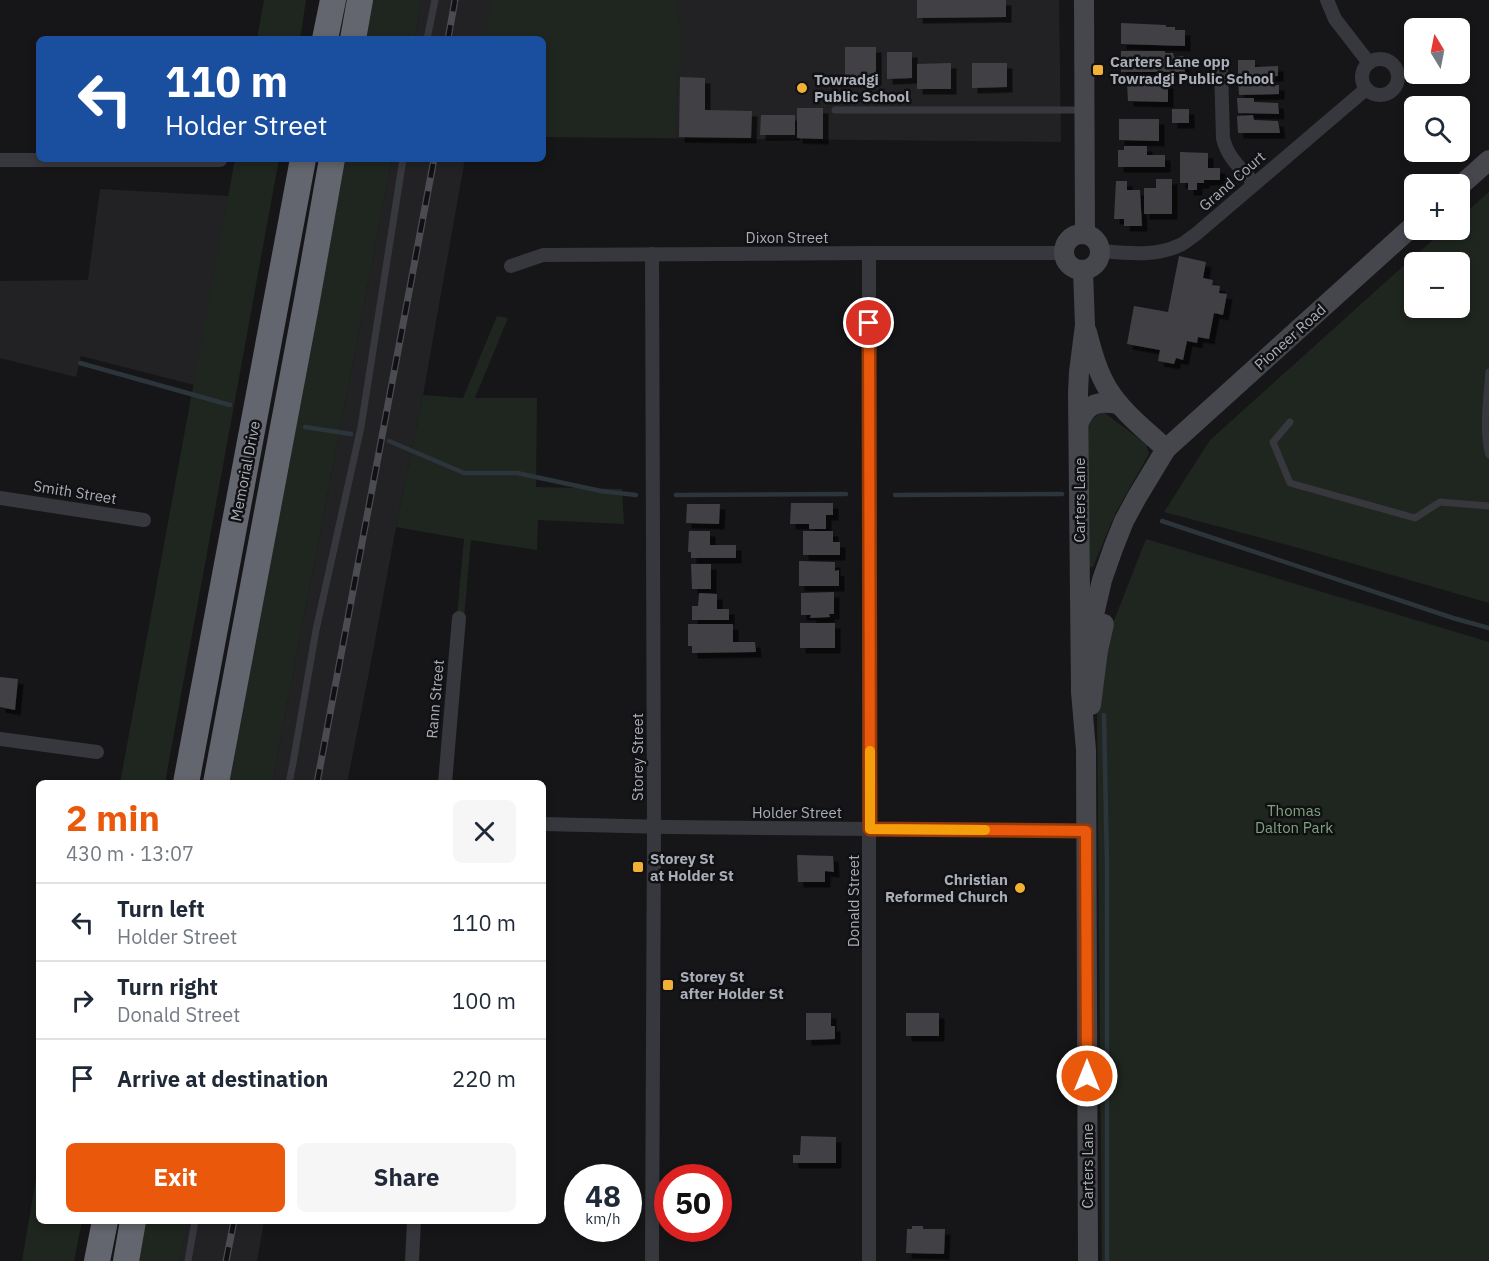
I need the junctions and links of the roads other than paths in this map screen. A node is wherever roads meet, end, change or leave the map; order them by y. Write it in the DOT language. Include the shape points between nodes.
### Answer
graph roads {
  1 [pos="333,0"];
  2 [pos="360,0"];
  3 [pos="435,0"];
  4 [pos="1084,0"];
  5 [pos="1327,0"];
  6 [pos="326,36"];
  7 [pos="354,36"];
  8 [pos="428,36"];
  9 [pos="1369,63"];
  10 [pos="1221,68"];
  11 [pos="1366,89"];
  12 [pos="835,110"];
  13 [pos="1085,110"];
  14 [pos="0,160"];
  15 [pos="36,160"];
  16 [pos="1489,160"];
  17 [pos="302,162"];
  18 [pos="331,162"];
  19 [pos="403,162"];
  20 [pos="1470,177"];
  21 [pos="1254,183"];
  22 [pos="1085,234"];
  23 [pos="1404,234"];
  24 [pos="1100,251"];
  25 [pos="869,253"];
  26 [pos="1064,253"];
  27 [pos="652,254"];
  28 [pos="511,266"];
  29 [pos="1083,271"];
  30 [pos="1085,324"];
  31 [pos="1489,372"];
  32 [pos="1119,404"];
  33 [pos="1078,422"];
  34 [pos="1290,422"];
  35 [pos="1166,449"];
  36 [pos="1489,455"];
  37 [pos="0,498"];
  38 [pos="1489,506"];
  39 [pos="144,520"];
  40 [pos="1093,617"];
  41 [pos="459,618"];
  42 [pos="1080,676"];
  43 [pos="0,739"];
  44 [pos="1086,750"];
  45 [pos="97,752"];
  46 [pos="187,780"];
  47 [pos="217,780"];
  48 [pos="290,780"];
  49 [pos="444,780"];
  50 [pos="546,824"];
  51 [pos="654,827"];
  52 [pos="870,829"];
  53 [pos="1086,831"];
  54 [pos="104,1224"];
  55 [pos="132,1224"];
  56 [pos="194,1224"];
  57 [pos="414,1224"];
  58 [pos="97,1261"];
  59 [pos="126,1261"];
  60 [pos="188,1261"];
  61 [pos="412,1261"];
  62 [pos="652,1261"];
  63 [pos="869,1261"];
  64 [pos="1088,1261"];
  1 -- 6 [label="highway"];
  2 -- 7 [label="highway"];
  3 -- 8 [label="lane"];
  4 -- 13 [label="main road"];
  5 -- 9 [label="street" via="1335,19"];
  9 -- 11 [label="street" via="1362,72"];
  9 -- 11 [label="street" via="1386,60 1396,68 1399,80 1388,94 1376,95"];
  10 -- 21 [label="street" via="1224,146"];
  11 -- 21 [label="street, Grand Court"];
  12 -- 13 [label="lane"];
  13 -- 22 [label="main road"];
  14 -- 15 [label="street"];
  16 -- 20 [label="main road"];
  17 -- 46 [label="highway, Memorial Drive"];
  18 -- 47 [label="highway, Memorial Drive"];
  19 -- 48 [label="lane" via="361,427 316,630"];
  21 -- 24 [label="street, Grand Court" via="1180,245 1151,252"];
  22 -- 24 [label="main road" via="1096,240"];
  22 -- 26 [label="main road" via="1070,239"];
  23 -- 35 [label="main road, Pioneer Road"];
  24 -- 29 [label="main road" via="1098,262"];
  25 -- 26 [label="street, Dixon Street"];
  25 -- 27 [label="street, Dixon Street"];
  25 -- 52 [label="street, Donald Street"];
  26 -- 29 [label="main road" via="1072,268"];
  27 -- 28 [label="street, Dixon Street" via="543,255"];
  27 -- 51 [label="street, Storey Street"];
  29 -- 30 [label="main road, Carters Lane"];
  30 -- 32 [label="main road, Carters Lane" via="1098,369"];
  30 -- 33 [label="main road, Carters Lane"];
  31 -- 36 [label="lane"];
  32 -- 33 [label="main road" via="1089,407"];
  32 -- 35 [label="main road, Carters Lane"];
  33 -- 42 [label="main road, Carters Lane"];
  34 -- 38 [label="lane" via="1273,442 1290,483 1415,518 1440,502"];
  35 -- 40 [label="main road, Pioneer Road" via="1120,529"];
  35 -- 44 [label="main road" via="1165,474 1127,547 1106,614"];
  37 -- 39 [label="street, Smith Street"];
  40 -- 42 [label="main road, Carters Lane"];
  41 -- 49 [label="street, Rann Street"];
  42 -- 44 [label="main road, Carters Lane"];
  43 -- 45 [label="street"];
  44 -- 53 [label="main road, Carters Lane"];
  50 -- 51 [label="street, Holder Street"];
  51 -- 52 [label="street, Holder Street"];
  51 -- 62 [label="street, Storey Street"];
  52 -- 53 [label="street, Holder Street"];
  52 -- 63 [label="street, Donald Street"];
  53 -- 64 [label="main road, Carters Lane"];
  54 -- 58 [label="highway"];
  55 -- 59 [label="highway"];
  56 -- 60 [label="lane"];
  57 -- 61 [label="street"];
}
